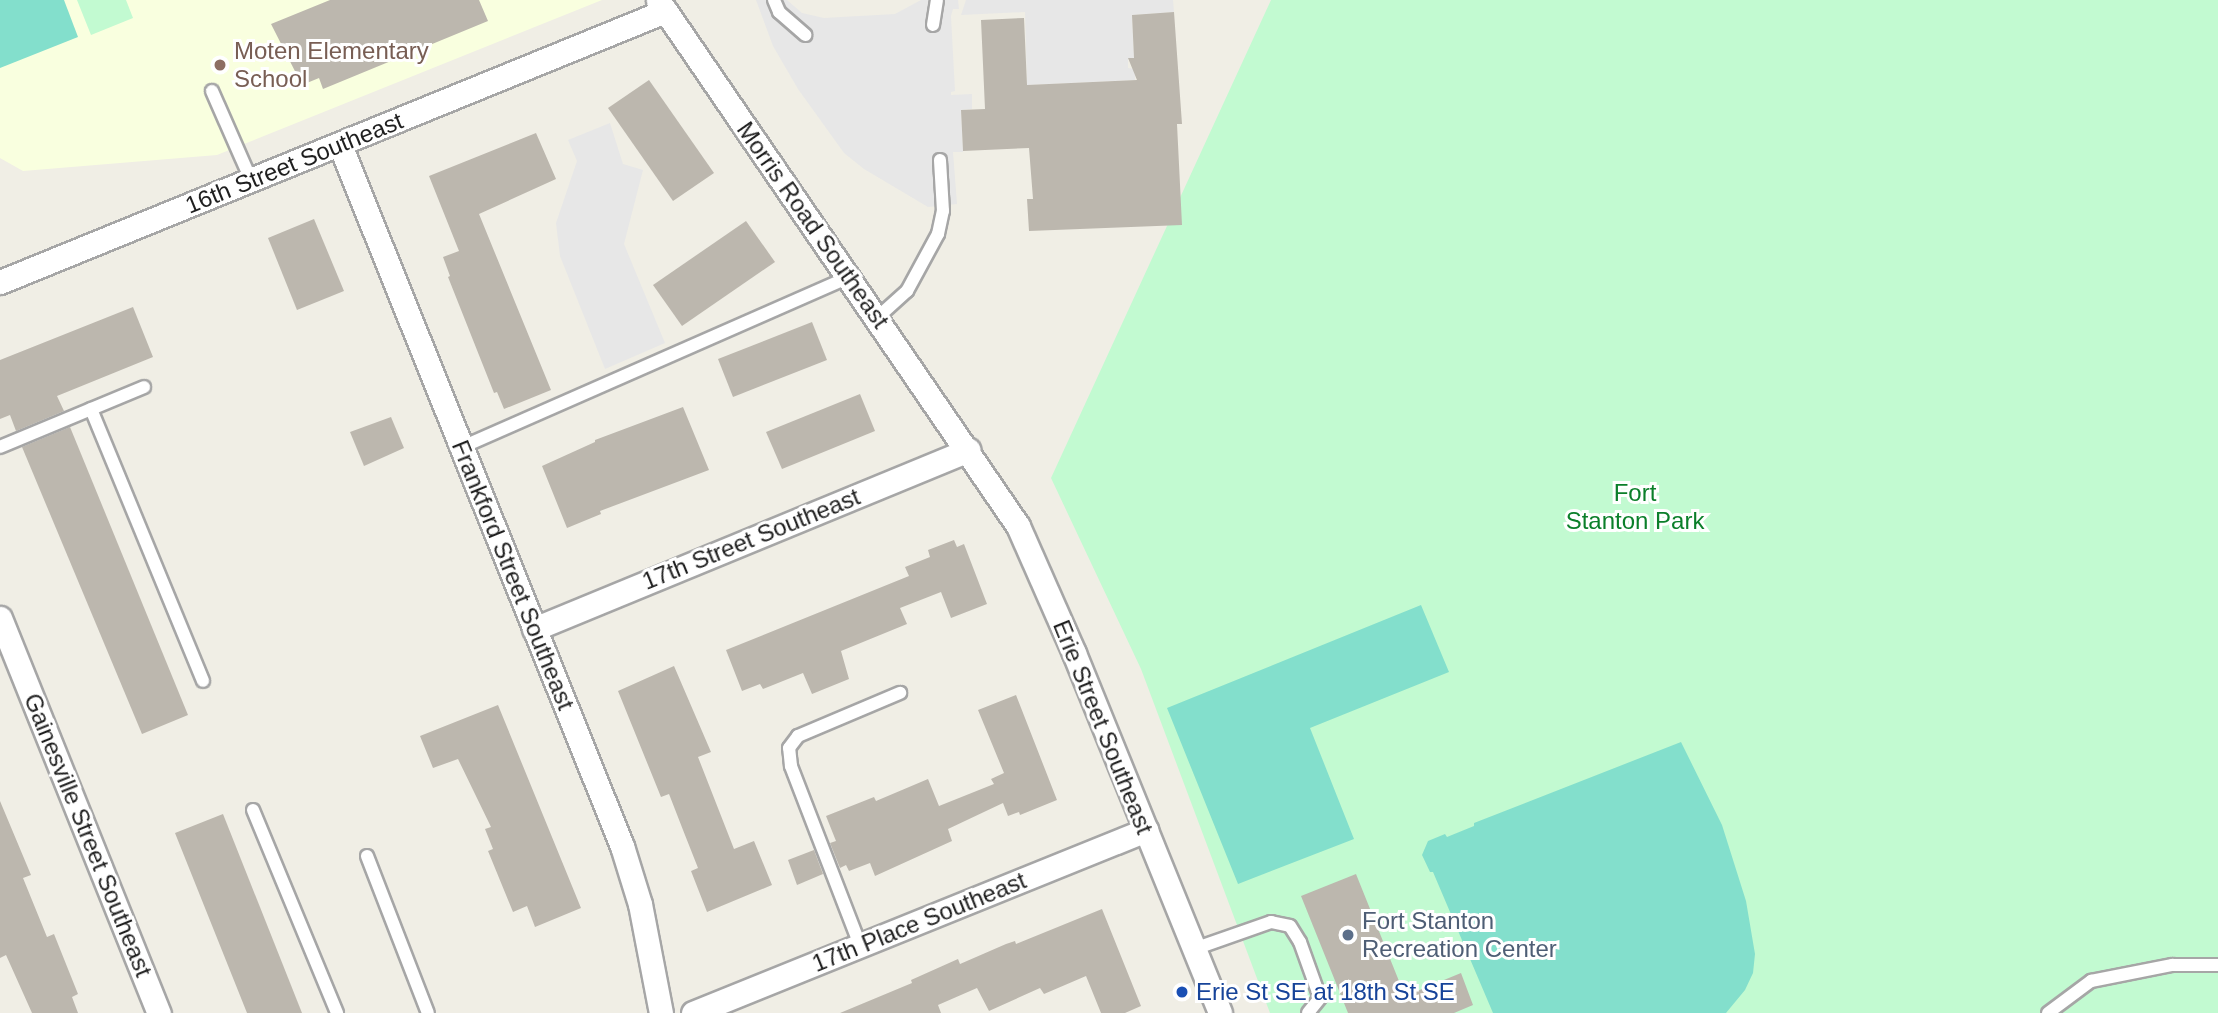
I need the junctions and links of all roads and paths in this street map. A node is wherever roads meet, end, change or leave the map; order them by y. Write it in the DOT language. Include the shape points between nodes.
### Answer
graph roads {
  1 [pos="775,0"];
  2 [pos="937,0"];
  3 [pos="662,6"];
  4 [pos="933,25"];
  5 [pos="805,35"];
  6 [pos="212,92"];
  7 [pos="340,145"];
  8 [pos="940,160"];
  9 [pos="251,180"];
  10 [pos="849,277"];
  11 [pos="0,282"];
  12 [pos="878,317"];
  13 [pos="144,387"];
  14 [pos="91,409"];
  15 [pos="0,447"];
  16 [pos="462,447"];
  17 [pos="968,450"];
  18 [pos="0,618"];
  19 [pos="534,629"];
  20 [pos="203,681"];
  21 [pos="900,693"];
  22 [pos="253,810"];
  23 [pos="1146,830"];
  24 [pos="367,856"];
  25 [pos="860,946"];
  26 [pos="1194,949"];
  27 [pos="2218,965"];
  28 [pos="159,1013"];
  29 [pos="337,1013"];
  30 [pos="428,1013"];
  31 [pos="662,1013"];
  32 [pos="693,1013"];
  33 [pos="1220,1013"];
  34 [pos="1308,1013"];
  35 [pos="2048,1013"];
  1 -- 5 [label="lane" via="779,12"];
  2 -- 4 [label="lane"];
  3 -- 7 [label="street, 16th Street Southeast"];
  3 -- 10 [label="street, Morris Road Southeast"];
  6 -- 9 [label="lane"];
  7 -- 9 [label="street, 16th Street Southeast"];
  7 -- 16 [label="street, Frankford Street Southeast"];
  8 -- 12 [label="lane" via="943,211 938,234 907,291"];
  9 -- 11 [label="street, 16th Street Southeast"];
  10 -- 12 [label="street, Morris Road Southeast"];
  10 -- 16 [label="lane"];
  12 -- 17 [label="street, Morris Road Southeast"];
  13 -- 14 [label="lane"];
  14 -- 15 [label="lane"];
  14 -- 20 [label="lane"];
  16 -- 19 [label="street, Frankford Street Southeast"];
  17 -- 19 [label="street, 17th Street Southeast"];
  17 -- 23 [label="street, Erie Street Southeast" via="1002,499 1032,555"];
  18 -- 28 [label="street, Gainesville Street Southeast"];
  19 -- 31 [label="street, Frankford Street Southeast" via="622,846 640,904"];
  21 -- 25 [label="lane" via="798,736 789,748 791,766"];
  22 -- 29 [label="lane"];
  23 -- 25 [label="street, 17th Place Southeast"];
  23 -- 26 [label="street, Erie Street Southeast"];
  24 -- 30 [label="lane"];
  25 -- 32 [label="street, 17th Place Southeast"];
  26 -- 33 [label="street, Erie Street Southeast"];
  26 -- 34 [label="lane" via="1271,922 1290,926 1320,998"];
  27 -- 35 [label="lane" via="2172,965 2091,981"];
}
